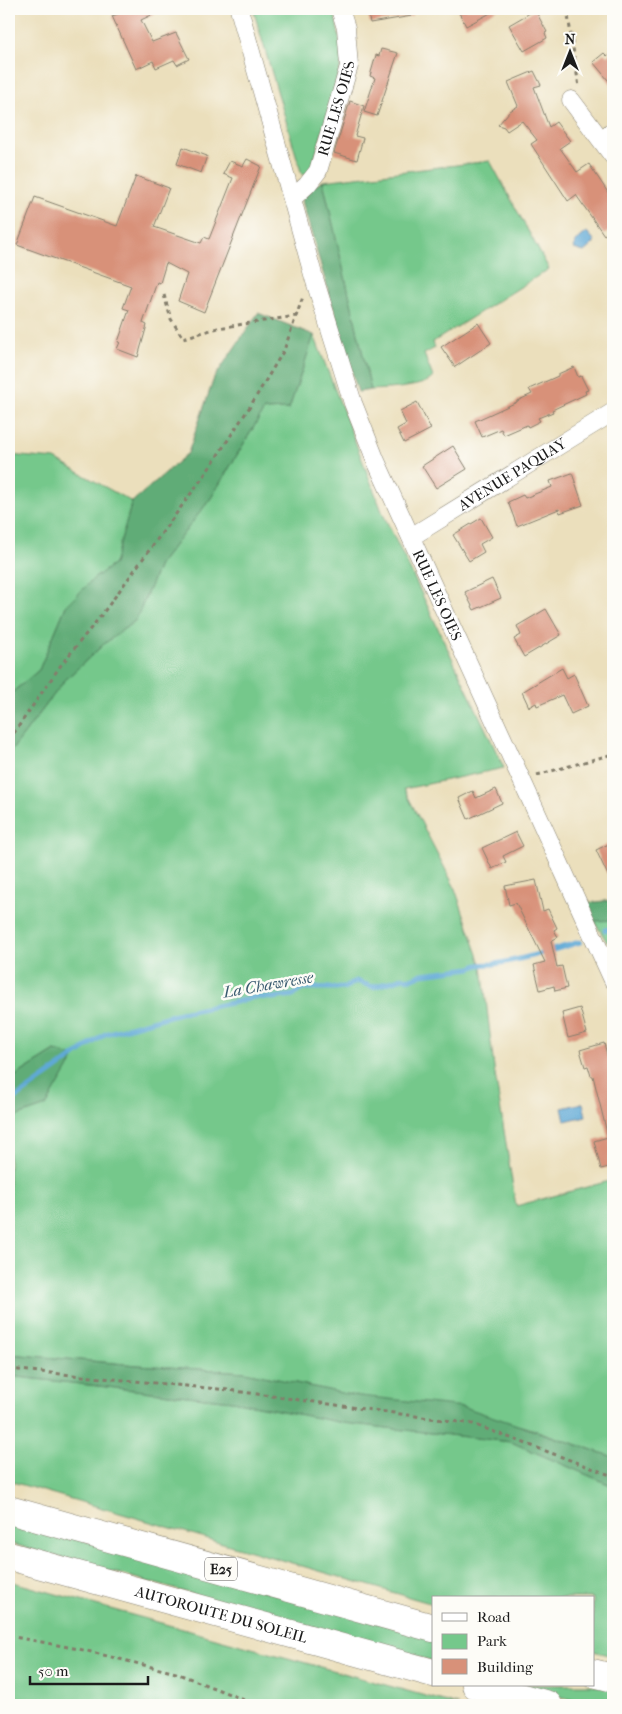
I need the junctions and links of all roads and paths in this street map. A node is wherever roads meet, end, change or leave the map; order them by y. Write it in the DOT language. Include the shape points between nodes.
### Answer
graph roads {
  1 [pos="239,9"];
  2 [pos="340,9"];
  3 [pos="567,9"];
  4 [pos="575,105"];
  5 [pos="608,135"];
  6 [pos="613,156"];
  7 [pos="293,198"];
  8 [pos="314,278"];
  9 [pos="164,295"];
  10 [pos="296,316"];
  11 [pos="613,412"];
  12 [pos="411,537"];
  13 [pos="9,740"];
  14 [pos="613,754"];
  15 [pos="522,780"];
  16 [pos="613,980"];
  17 [pos="9,1369"];
  18 [pos="613,1476"];
  19 [pos="9,1510"];
  20 [pos="9,1556"];
  21 [pos="432,1628"];
  22 [pos="9,1636"];
  23 [pos="432,1673"];
  24 [pos="594,1673"];
  25 [pos="613,1678"];
  26 [pos="480,1686"];
  27 [pos="257,1705"];
  28 [pos="548,1705"];
  1 -- 7 [label="street, RUE LES OIES"];
  2 -- 7 [label="street, RUE LES OIES" via="346,28 349,66 318,171"];
  3 -- 4 [label="path" via="579,90"];
  4 -- 5 [label="street"];
  5 -- 6 [label="street"];
  7 -- 8 [label="street, RUE LES OIES"];
  8 -- 10 [label="path" via="304,292"];
  8 -- 12 [label="street, RUE LES OIES" via="353,403"];
  9 -- 10 [label="path" via="171,319 183,338 218,328"];
  10 -- 13 [label="path" via="284,350 206,473"];
  11 -- 12 [label="street, AVENUE PAQUAY"];
  12 -- 15 [label="street, RUE LES OIES"];
  14 -- 15 [label="path"];
  15 -- 16 [label="street, RUE LES OIES"];
  17 -- 18 [label="path" via="228,1390 474,1424"];
  19 -- 21 [label="highway, E25"];
  20 -- 23 [label="highway, AUTOROUTE DU SOLEIL"];
  22 -- 27 [label="path" via="176,1673"];
  24 -- 25 [label="highway"];
  26 -- 28 [label="highway"];
}
